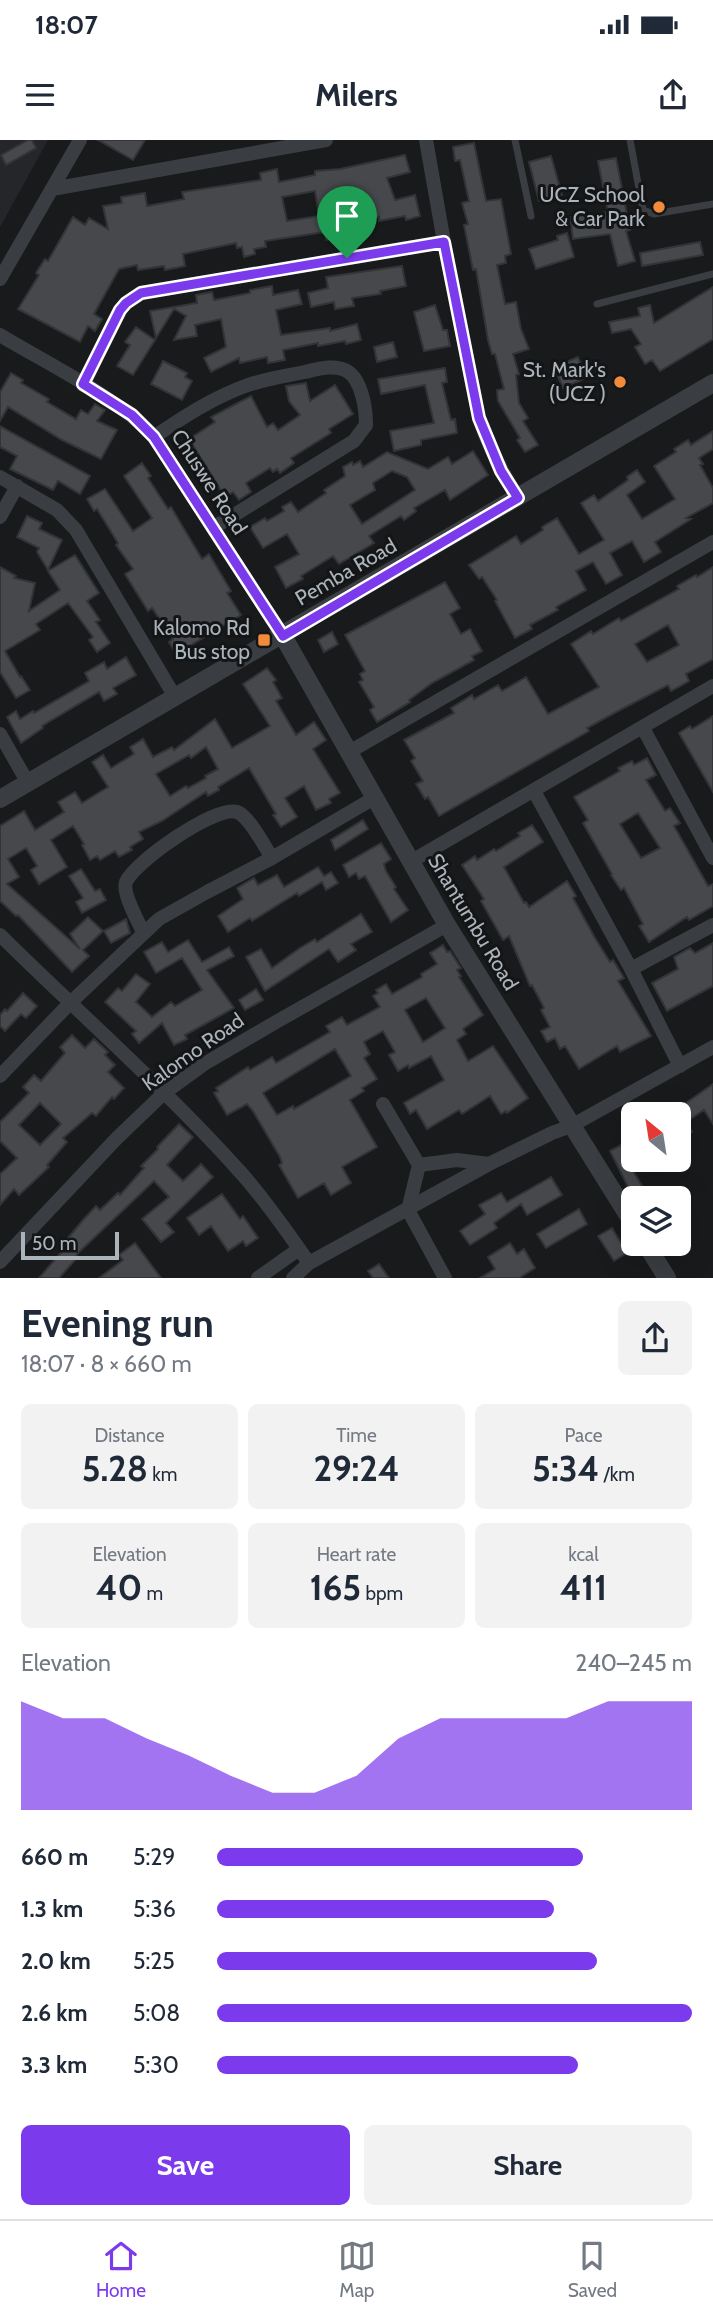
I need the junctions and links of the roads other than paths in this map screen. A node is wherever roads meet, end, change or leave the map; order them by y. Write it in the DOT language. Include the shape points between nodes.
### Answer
graph roads {
  1 [pos="80,140"];
  2 [pos="326,140"];
  3 [pos="426,140"];
  4 [pos="515,140"];
  5 [pos="630,140"];
  6 [pos="311,141"];
  7 [pos="52,190"];
  8 [pos="713,204"];
  9 [pos="531,216"];
  10 [pos="444,242"];
  11 [pos="713,274"];
  12 [pos="0,279"];
  13 [pos="597,304"];
  14 [pos="0,335"];
  15 [pos="713,383"];
  16 [pos="83,384"];
  17 [pos="154,437"];
  18 [pos="0,477"];
  19 [pos="17,486"];
  20 [pos="518,498"];
  21 [pos="0,517"];
  22 [pos="214,528"];
  23 [pos="713,542"];
  24 [pos="283,636"];
  25 [pos="713,686"];
  26 [pos="175,697"];
  27 [pos="643,728"];
  28 [pos="0,734"];
  29 [pos="349,752"];
  30 [pos="28,783"];
  31 [pos="534,792"];
  32 [pos="374,798"];
  33 [pos="0,799"];
  34 [pos="272,858"];
  35 [pos="713,858"];
  36 [pos="410,862"];
  37 [pos="447,925"];
  38 [pos="713,925"];
  39 [pos="143,932"];
  40 [pos="0,935"];
  41 [pos="631,969"];
  42 [pos="69,1003"];
  43 [pos="713,1047"];
  44 [pos="680,1066"];
  45 [pos="0,1076"];
  46 [pos="164,1093"];
  47 [pos="383,1104"];
  48 [pos="571,1126"];
  49 [pos="489,1164"];
  50 [pos="419,1165"];
  51 [pos="621,1205"];
  52 [pos="408,1210"];
  53 [pos="299,1249"];
  54 [pos="653,1256"];
  55 [pos="0,1262"];
  56 [pos="309,1263"];
  57 [pos="258,1278"];
  58 [pos="293,1278"];
  59 [pos="445,1278"];
  60 [pos="667,1278"];
  1 -- 7 [label="street"];
  2 -- 6 [label="street"];
  3 -- 10 [label="street"];
  4 -- 9 [label="lane"];
  5 -- 8 [label="lane" via="643,210 654,214"];
  6 -- 7 [label="street"];
  7 -- 12 [label="street"];
  10 -- 16 [label="street" via="141,293 120,310"];
  10 -- 20 [label="street" via="479,418"];
  11 -- 13 [label="lane"];
  14 -- 16 [label="street, Chuswe Road"];
  15 -- 20 [label="street, Pemba Road"];
  16 -- 17 [label="street, Chuswe Road" via="132,415"];
  17 -- 22 [label="street, Chuswe Road"];
  17 -- 22 [label="street" via="248,385 336,367 356,381 366,425 354,441"];
  18 -- 19 [label="street"];
  19 -- 21 [label="street"];
  19 -- 26 [label="street" via="57,510 76,530"];
  20 -- 24 [label="street, Pemba Road"];
  22 -- 24 [label="street, Chuswe Road"];
  23 -- 29 [label="street"];
  24 -- 26 [label="street, Pemba Road"];
  24 -- 29 [label="street, Shantumbu Road"];
  25 -- 27 [label="street"];
  26 -- 30 [label="street, Pemba Road"];
  27 -- 31 [label="street"];
  27 -- 35 [label="street"];
  28 -- 30 [label="street"];
  29 -- 32 [label="street, Shantumbu Road"];
  30 -- 33 [label="street, Pemba Road"];
  31 -- 36 [label="street"];
  31 -- 41 [label="street"];
  32 -- 34 [label="street"];
  32 -- 36 [label="street, Shantumbu Road"];
  34 -- 39 [label="street" via="180,906"];
  34 -- 39 [label="street" via="241,814 231,811 211,817 147,858 126,883 125,891"];
  36 -- 37 [label="street, Shantumbu Road"];
  37 -- 46 [label="street, Kalomo Road" via="264,1029"];
  37 -- 48 [label="street, Shantumbu Road"];
  38 -- 41 [label="street"];
  39 -- 42 [label="street"];
  40 -- 42 [label="street"];
  41 -- 44 [label="street"];
  42 -- 45 [label="street"];
  42 -- 46 [label="street"];
  43 -- 44 [label="street"];
  44 -- 48 [label="street"];
  46 -- 53 [label="street" via="242,1174"];
  46 -- 55 [label="street, Kalomo Road"];
  47 -- 50 [label="street"];
  48 -- 49 [label="street"];
  48 -- 51 [label="street, Shantumbu Road"];
  49 -- 50 [label="street" via="457,1160"];
  49 -- 52 [label="street"];
  50 -- 52 [label="street"];
  52 -- 56 [label="street"];
  52 -- 59 [label="street"];
  53 -- 56 [label="street"];
  53 -- 57 [label="street"];
  54 -- 60 [label="street"];
  56 -- 58 [label="street"];
}
